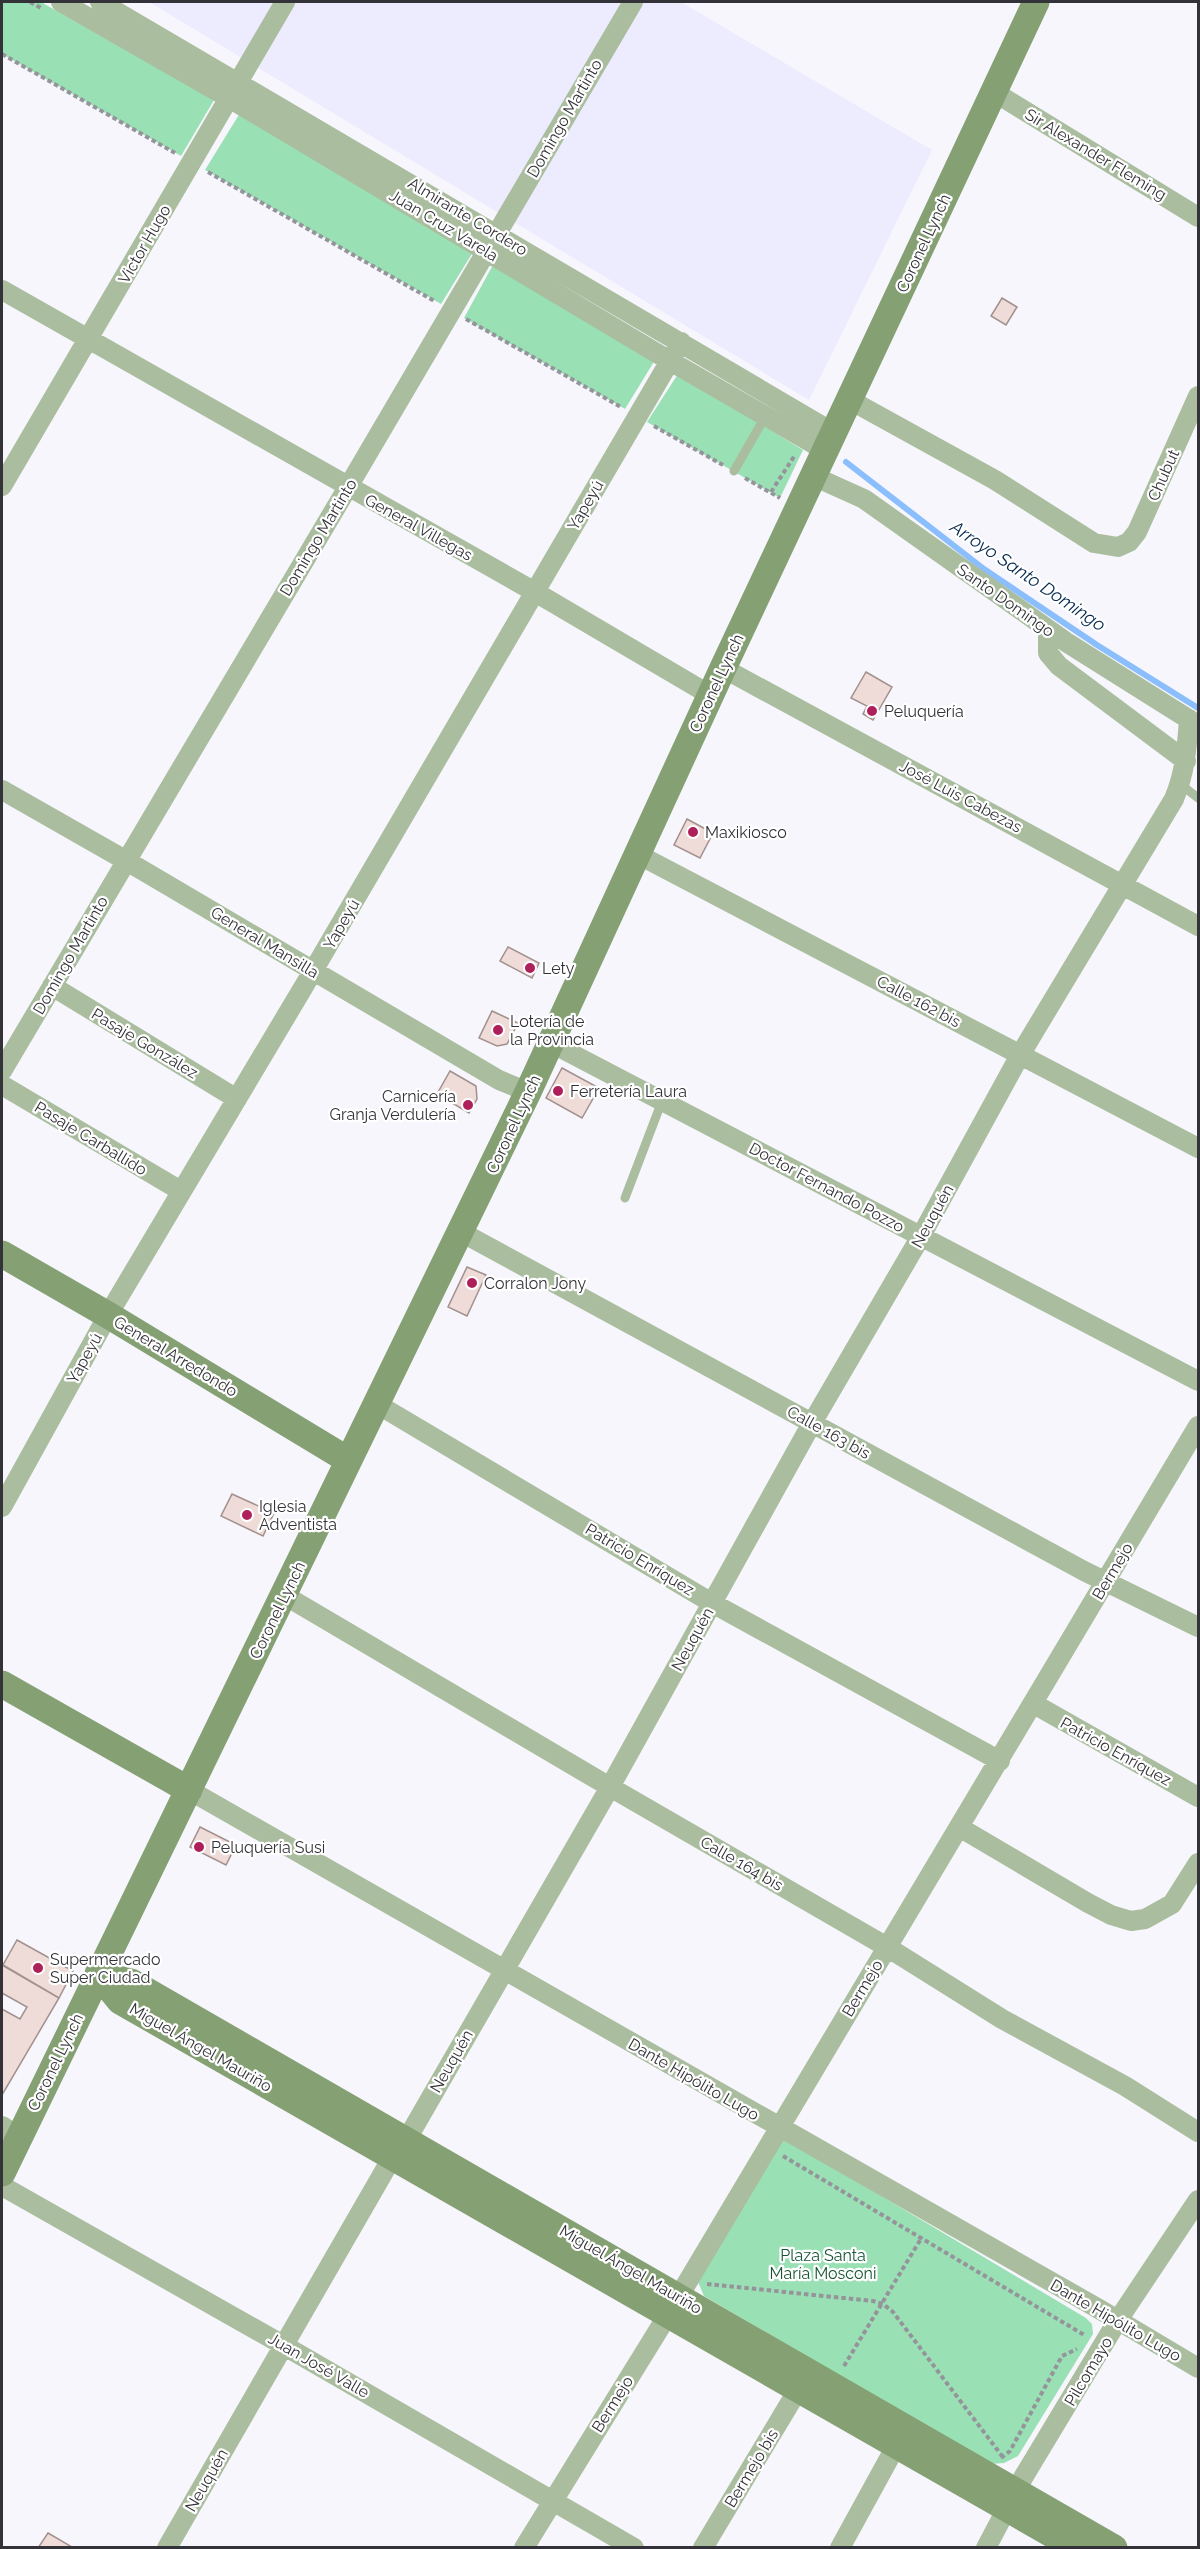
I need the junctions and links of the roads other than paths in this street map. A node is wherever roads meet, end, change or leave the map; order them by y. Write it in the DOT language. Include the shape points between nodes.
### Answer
graph roads {
  1 [pos="61,2"];
  2 [pos="100,2"];
  3 [pos="285,2"];
  4 [pos="633,2"];
  5 [pos="1036,2"];
  6 [pos="234,90"];
  7 [pos="994,92"];
  8 [pos="1198,217"];
  9 [pos="497,233"];
  10 [pos="486,251"];
  11 [pos="2,290"];
  12 [pos="87,340"];
  13 [pos="681,342"];
  14 [pos="670,361"];
  15 [pos="1198,396"];
  16 [pos="850,400"];
  17 [pos="765,417"];
  18 [pos="830,442"];
  19 [pos="734,471"];
  20 [pos="813,476"];
  21 [pos="2,486"];
  22 [pos="348,487"];
  23 [pos="535,592"];
  24 [pos="1047,630"];
  25 [pos="723,668"];
  26 [pos="710,695"];
  27 [pos="1194,722"];
  28 [pos="1186,761"];
  29 [pos="1180,784"];
  30 [pos="2,790"];
  31 [pos="1198,798"];
  32 [pos="639,855"];
  33 [pos="125,860"];
  34 [pos="1122,883"];
  35 [pos="1198,926"];
  36 [pos="314,971"];
  37 [pos="52,986"];
  38 [pos="551,1043"];
  39 [pos="1020,1055"];
  40 [pos="2,1071"];
  41 [pos="2,1085"];
  42 [pos="528,1092"];
  43 [pos="237,1099"];
  44 [pos="662,1101"];
  45 [pos="1198,1148"];
  46 [pos="181,1191"];
  47 [pos="625,1198"];
  48 [pos="461,1232"];
  49 [pos="921,1236"];
  50 [pos="2,1254"];
  51 [pos="108,1316"];
  52 [pos="1198,1381"];
  53 [pos="377,1404"];
  54 [pos="812,1423"];
  55 [pos="1198,1426"];
  56 [pos="348,1460"];
  57 [pos="2,1507"];
  58 [pos="1106,1580"];
  59 [pos="284,1595"];
  60 [pos="712,1603"];
  61 [pos="1198,1627"];
  62 [pos="2,1684"];
  63 [pos="1034,1704"];
  64 [pos="1000,1761"];
  65 [pos="610,1787"];
  66 [pos="189,1790"];
  67 [pos="1198,1797"];
  68 [pos="959,1827"];
  69 [pos="1198,1863"];
  70 [pos="887,1947"];
  71 [pos="503,1969"];
  72 [pos="98,1974"];
  73 [pos="779,2128"];
  74 [pos="10,2132"];
  75 [pos="1198,2132"];
  76 [pos="400,2147"];
  77 [pos="2,2173"];
  78 [pos="2,2186"];
  79 [pos="1198,2200"];
  80 [pos="677,2298"];
  81 [pos="1118,2320"];
  82 [pos="283,2345"];
  83 [pos="1198,2368"];
  84 [pos="799,2388"];
  85 [pos="897,2444"];
  86 [pos="1017,2492"];
  87 [pos="552,2499"];
  88 [pos="167,2547"];
  89 [pos="524,2547"];
  90 [pos="634,2547"];
  91 [pos="703,2547"];
  92 [pos="840,2547"];
  93 [pos="986,2547"];
  94 [pos="1076,2547"];
  95 [pos="1114,2547"];
  1 -- 6 [label="street, Juan Cruz Varela"];
  2 -- 6 [label="street, Almirante Cordero"];
  3 -- 6 [label="street, Victor Hugo"];
  4 -- 9 [label="street, Domingo Martinto"];
  5 -- 7 [label="main road, Coronel Lynch"];
  6 -- 9 [label="street, Almirante Cordero"];
  6 -- 10 [label="street, Juan Cruz Varela"];
  6 -- 12 [label="street, Victor Hugo"];
  7 -- 8 [label="street, Sir Alexander Fleming"];
  7 -- 16 [label="main road, Coronel Lynch"];
  9 -- 10 [label="street, Domingo Martinto"];
  9 -- 13 [label="street, Almirante Cordero"];
  10 -- 14 [label="street, Juan Cruz Varela"];
  10 -- 22 [label="street, Domingo Martinto"];
  11 -- 12 [label="street, General Villegas"];
  12 -- 21 [label="street, Victor Hugo"];
  12 -- 22 [label="street, General Villegas"];
  13 -- 14 [label="street, Yapeyú"];
  13 -- 18 [label="street, Almirante Cordero"];
  14 -- 17 [label="street, Juan Cruz Varela"];
  14 -- 23 [label="street, Yapeyú"];
  15 -- 16 [label="street, Chubut" via="1137,532 1118,547 1094,543 995,480"];
  16 -- 18 [label="main road, Coronel Lynch"];
  17 -- 18 [label="street, Juan Cruz Varela"];
  17 -- 19 [label="lane"];
  18 -- 20 [label="main road, Coronel Lynch"];
  20 -- 24 [label="street, Santo Domingo" via="864,499"];
  20 -- 25 [label="main road, Coronel Lynch"];
  22 -- 23 [label="street, General Villegas"];
  22 -- 33 [label="street, Domingo Martinto"];
  23 -- 26 [label="street, General Villegas"];
  23 -- 36 [label="street, Yapeyú"];
  24 -- 27 [label="street, Santo Domingo"];
  24 -- 28 [label="street" via="1048,653 1059,666"];
  25 -- 26 [label="main road, Coronel Lynch"];
  25 -- 34 [label="street, José Luis Cabezas"];
  26 -- 32 [label="main road, Coronel Lynch"];
  27 -- 28 [label="street, Neuquén"];
  28 -- 29 [label="street, Neuquén"];
  29 -- 31 [label="lane"];
  29 -- 34 [label="street, Neuquén"];
  30 -- 33 [label="street, General Mansilla"];
  32 -- 38 [label="main road, Coronel Lynch"];
  32 -- 39 [label="street, Calle 162 bis"];
  33 -- 36 [label="street, General Mansilla"];
  33 -- 37 [label="street, Domingo Martinto"];
  34 -- 35 [label="street, José Luis Cabezas"];
  34 -- 39 [label="street, Neuquén"];
  36 -- 42 [label="street, General Mansilla" via="499,1080"];
  36 -- 43 [label="street, Yapeyú"];
  37 -- 40 [label="street, Domingo Martinto"];
  37 -- 43 [label="street, Pasaje González"];
  38 -- 42 [label="main road, Coronel Lynch"];
  38 -- 44 [label="street, Doctor Fernando Pozzo"];
  39 -- 45 [label="street, Calle 162 bis"];
  39 -- 49 [label="street, Neuquén"];
  41 -- 46 [label="street, Pasaje Carballido"];
  42 -- 48 [label="main road, Coronel Lynch"];
  43 -- 46 [label="street, Yapeyú"];
  44 -- 47 [label="lane"];
  44 -- 49 [label="street, Doctor Fernando Pozzo"];
  46 -- 51 [label="street, Yapeyú"];
  48 -- 53 [label="main road, Coronel Lynch"];
  48 -- 54 [label="street, Calle 163 bis"];
  49 -- 52 [label="street, Doctor Fernando Pozzo"];
  49 -- 54 [label="street, Neuquén"];
  50 -- 51 [label="main road, General Arredondo"];
  51 -- 56 [label="main road, General Arredondo"];
  51 -- 57 [label="street, Yapeyú"];
  53 -- 56 [label="main road, Coronel Lynch"];
  53 -- 60 [label="street, Patricio Enríquez"];
  54 -- 58 [label="street, Calle 163 bis"];
  54 -- 60 [label="street, Neuquén"];
  55 -- 58 [label="street, Bermejo"];
  56 -- 59 [label="main road, Coronel Lynch"];
  58 -- 61 [label="street, Calle 163 bis"];
  58 -- 63 [label="street, Bermejo"];
  59 -- 65 [label="street, Calle 164 bis"];
  59 -- 66 [label="main road, Coronel Lynch"];
  60 -- 64 [label="street, Patricio Enríquez"];
  60 -- 65 [label="street, Neuquén"];
  62 -- 66 [label="main road"];
  63 -- 64 [label="street, Bermejo"];
  63 -- 67 [label="street, Patricio Enríquez"];
  64 -- 68 [label="street, Bermejo"];
  65 -- 70 [label="street, Calle 164 bis"];
  65 -- 71 [label="street, Neuquén"];
  66 -- 71 [label="street, Dante Hipólito Lugo"];
  66 -- 72 [label="main road, Coronel Lynch"];
  68 -- 69 [label="street" via="1111,1916 1131,1921 1145,1919 1172,1904"];
  68 -- 70 [label="street, Bermejo"];
  70 -- 73 [label="street, Bermejo"];
  70 -- 75 [label="street, Calle 164 bis" via="1002,2019 1125,2086"];
  71 -- 73 [label="street, Dante Hipólito Lugo"];
  71 -- 76 [label="street, Neuquén"];
  72 -- 74 [label="main road, Coronel Lynch"];
  72 -- 76 [label="main road, Miguel Ángel Mauriño" via="120,2001"];
  73 -- 80 [label="street, Bermejo"];
  73 -- 81 [label="street, Dante Hipólito Lugo"];
  74 -- 77 [label="main road, Coronel Lynch"];
  76 -- 80 [label="main road, Miguel Ángel Mauriño"];
  76 -- 82 [label="street, Neuquén"];
  78 -- 82 [label="street, Juan José Valle"];
  79 -- 81 [label="street, Pilcomayo"];
  80 -- 84 [label="main road, Miguel Ángel Mauriño"];
  80 -- 86 [label="main road, Miguel Ángel Mauriño"];
  80 -- 87 [label="street, Bermejo"];
  81 -- 83 [label="street, Dante Hipólito Lugo"];
  81 -- 86 [label="street, Pilcomayo" via="1095,2341"];
  82 -- 87 [label="street, Juan José Valle"];
  82 -- 88 [label="street, Neuquén"];
  84 -- 85 [label="main road, Miguel Ángel Mauriño"];
  84 -- 91 [label="street, Bermejo bis"];
  85 -- 86 [label="main road, Miguel Ángel Mauriño"];
  85 -- 92 [label="street"];
  86 -- 93 [label="street, Pilcomayo"];
  86 -- 94 [label="main road, Miguel Ángel Mauriño"];
  86 -- 95 [label="main road, Miguel Ángel Mauriño"];
  87 -- 89 [label="street, Bermejo"];
  87 -- 90 [label="street, Juan José Valle"];
}
